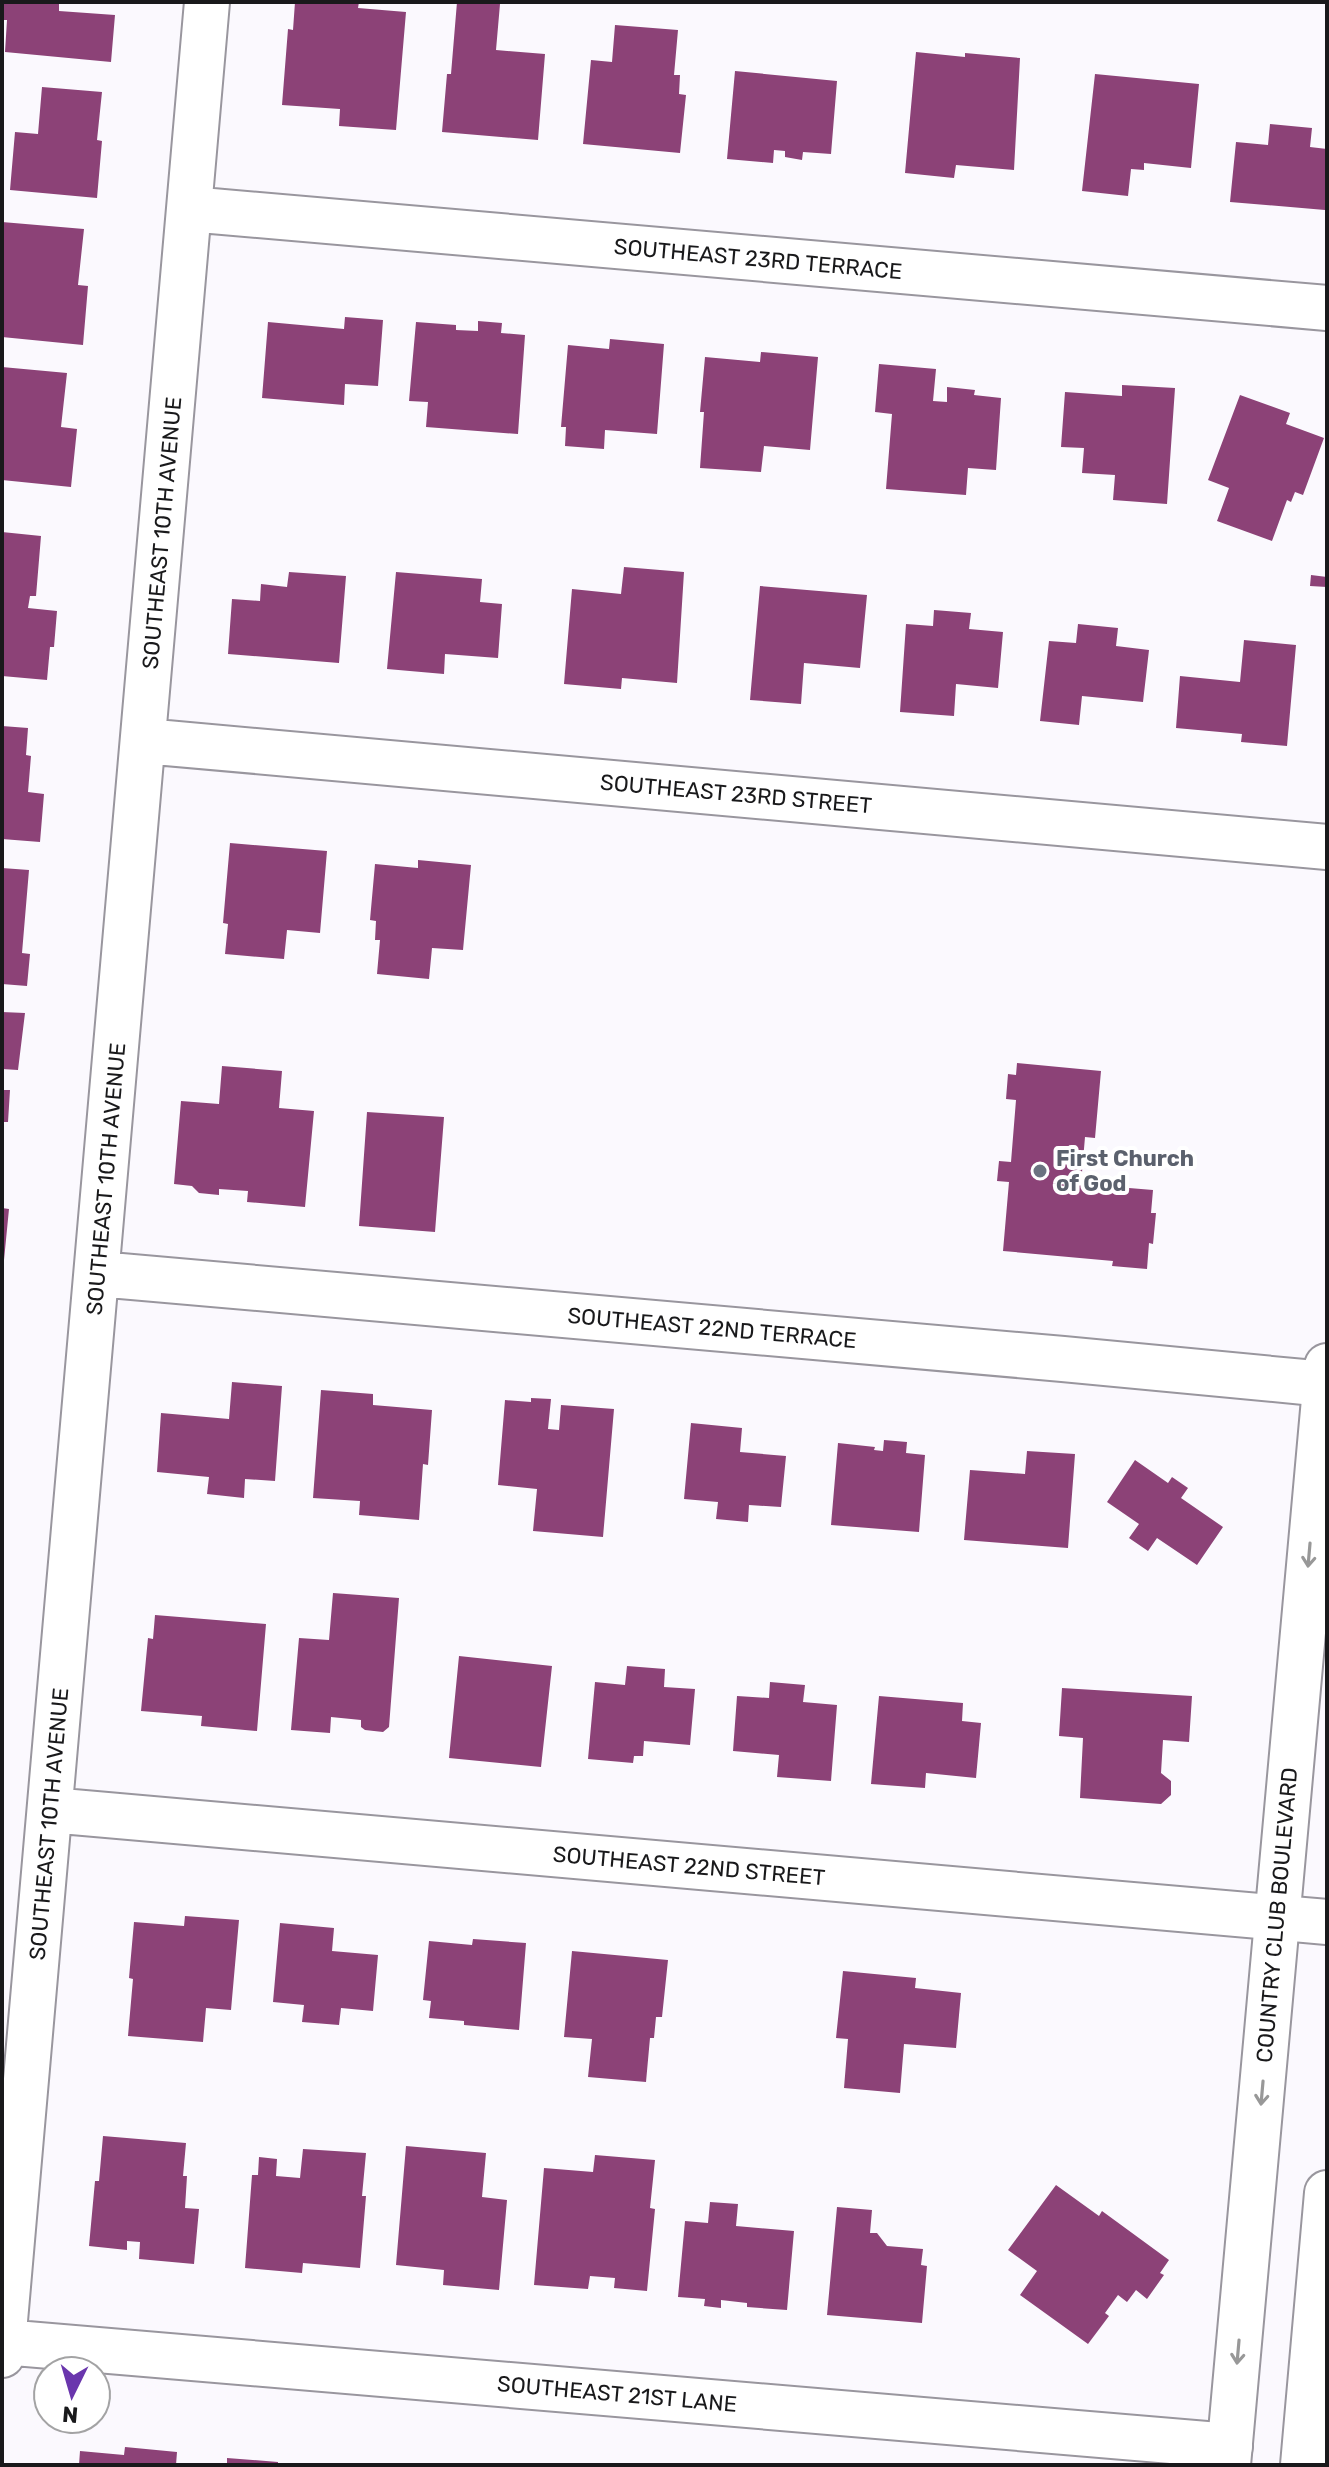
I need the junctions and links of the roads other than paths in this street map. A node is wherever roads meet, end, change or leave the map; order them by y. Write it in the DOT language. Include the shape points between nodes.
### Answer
graph roads {
  1 [pos="207,2"];
  2 [pos="189,209"];
  3 [pos="1327,308"];
  4 [pos="144,741"];
  5 [pos="1327,847"];
  6 [pos="98,1274"];
  7 [pos="1326,1375"];
  8 [pos="1314,1656"];
  9 [pos="50,1810"];
  10 [pos="1278,1917"];
  11 [pos="1327,1922"];
  12 [pos="1327,2193"];
  13 [pos="3,2349"];
  14 [pos="1229,2456"];
  15 [pos="1303,2465"];
  1 -- 2 [label="street, SOUTHEAST 10TH AVENUE"];
  2 -- 3 [label="street, SOUTHEAST 23RD TERRACE"];
  2 -- 4 [label="street, SOUTHEAST 10TH AVENUE"];
  4 -- 5 [label="street, SOUTHEAST 23RD STREET"];
  4 -- 6 [label="street, SOUTHEAST 10TH AVENUE"];
  6 -- 7 [label="street, SOUTHEAST 22ND TERRACE" via="1063,1359"];
  6 -- 9 [label="street, SOUTHEAST 10TH AVENUE"];
  7 -- 8 [label="street, COUNTRY CLUB BOULEVARD, one-way"];
  8 -- 10 [label="street, COUNTRY CLUB BOULEVARD"];
  9 -- 10 [label="street, SOUTHEAST 22ND STREET"];
  9 -- 13 [label="street, SOUTHEAST 10TH AVENUE"];
  10 -- 11 [label="street, SOUTHEAST 22ND STREET"];
  10 -- 14 [label="street, COUNTRY CLUB BOULEVARD, one-way"];
  12 -- 15 [label="street"];
  13 -- 14 [label="street, SOUTHEAST 21ST LANE"];
}
